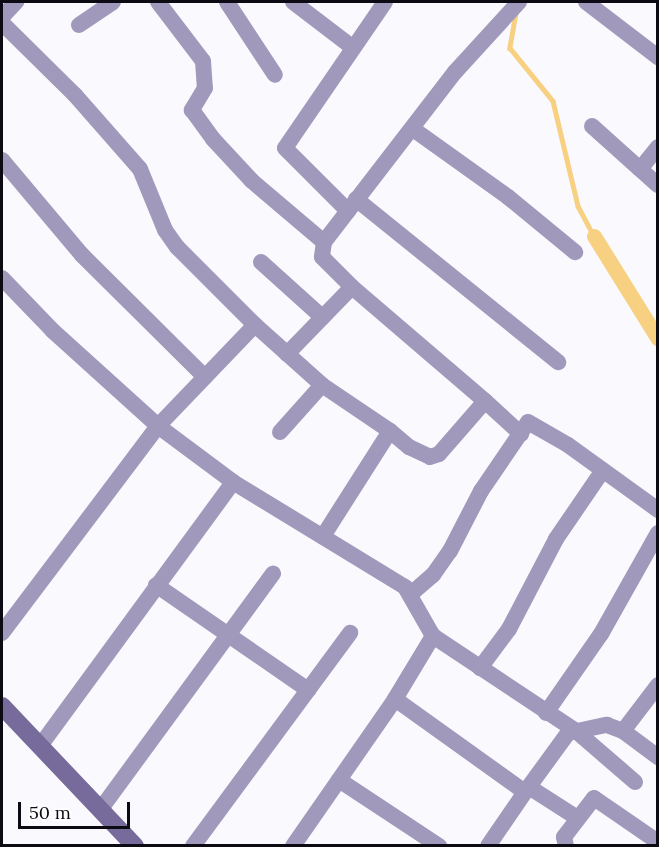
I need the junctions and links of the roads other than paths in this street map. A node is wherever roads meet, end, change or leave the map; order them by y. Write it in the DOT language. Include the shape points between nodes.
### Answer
graph roads {
  1 [pos="16,2"];
  2 [pos="113,2"];
  3 [pos="158,2"];
  4 [pos="227,2"];
  5 [pos="293,2"];
  6 [pos="384,2"];
  7 [pos="519,2"];
  8 [pos="586,2"];
  9 [pos="2,17"];
  10 [pos="2,23"];
  11 [pos="79,25"];
  12 [pos="352,47"];
  13 [pos="657,57"];
  14 [pos="275,75"];
  15 [pos="592,126"];
  16 [pos="413,129"];
  17 [pos="657,147"];
  18 [pos="2,160"];
  19 [pos="640,169"];
  20 [pos="657,185"];
  21 [pos="352,205"];
  22 [pos="324,242"];
  23 [pos="575,252"];
  24 [pos="261,262"];
  25 [pos="2,278"];
  26 [pos="352,287"];
  27 [pos="321,316"];
  28 [pos="255,325"];
  29 [pos="287,354"];
  30 [pos="558,362"];
  31 [pos="205,377"];
  32 [pos="322,385"];
  33 [pos="485,401"];
  34 [pos="158,426"];
  35 [pos="390,431"];
  36 [pos="280,432"];
  37 [pos="521,434"];
  38 [pos="603,470"];
  39 [pos="233,482"];
  40 [pos="657,510"];
  41 [pos="657,533"];
  42 [pos="322,536"];
  43 [pos="273,574"];
  44 [pos="156,585"];
  45 [pos="412,593"];
  46 [pos="2,633"];
  47 [pos="350,633"];
  48 [pos="433,636"];
  49 [pos="230,637"];
  50 [pos="480,668"];
  51 [pos="657,685"];
  52 [pos="308,690"];
  53 [pos="395,699"];
  54 [pos="2,706"];
  55 [pos="546,713"];
  56 [pos="576,731"];
  57 [pos="623,731"];
  58 [pos="40,746"];
  59 [pos="657,757"];
  60 [pos="339,780"];
  61 [pos="635,782"];
  62 [pos="527,789"];
  63 [pos="100,810"];
  64 [pos="576,817"];
  65 [pos="657,842"];
  66 [pos="135,846"];
  67 [pos="193,846"];
  68 [pos="293,846"];
  69 [pos="439,846"];
  70 [pos="488,846"];
  71 [pos="566,846"];
  1 -- 9 [label="street"];
  2 -- 11 [label="street"];
  3 -- 22 [label="street" via="202,61 205,88 192,110 252,181"];
  4 -- 14 [label="street"];
  5 -- 12 [label="street"];
  6 -- 12 [label="street"];
  7 -- 16 [label="street" via="483,40"];
  8 -- 13 [label="street"];
  10 -- 28 [label="street" via="75,94 140,169 165,230 177,247"];
  12 -- 21 [label="street" via="285,148"];
  15 -- 19 [label="street"];
  16 -- 21 [label="street"];
  16 -- 23 [label="street" via="508,197"];
  17 -- 19 [label="street"];
  18 -- 31 [label="street" via="82,255"];
  19 -- 20 [label="street"];
  21 -- 22 [label="street"];
  21 -- 30 [label="street"];
  22 -- 26 [label="street" via="322,257"];
  24 -- 27 [label="street"];
  25 -- 34 [label="street"];
  26 -- 27 [label="street"];
  26 -- 33 [label="street"];
  27 -- 29 [label="street"];
  28 -- 29 [label="street"];
  28 -- 31 [label="street"];
  29 -- 32 [label="street"];
  31 -- 34 [label="street"];
  32 -- 35 [label="street"];
  32 -- 36 [label="street"];
  33 -- 35 [label="street" via="439,454 430,457 409,447"];
  33 -- 37 [label="street"];
  34 -- 39 [label="street"];
  34 -- 46 [label="street"];
  35 -- 42 [label="street"];
  37 -- 38 [label="street" via="528,422 543,428"];
  37 -- 45 [label="street" via="481,490 450,551 433,575"];
  38 -- 40 [label="street"];
  38 -- 50 [label="street" via="556,539 509,629"];
  39 -- 42 [label="street"];
  39 -- 44 [label="street"];
  41 -- 55 [label="street" via="601,634"];
  42 -- 45 [label="street"];
  43 -- 49 [label="street"];
  44 -- 49 [label="street"];
  44 -- 58 [label="street"];
  45 -- 48 [label="street"];
  47 -- 52 [label="street"];
  48 -- 50 [label="street"];
  48 -- 53 [label="street"];
  49 -- 52 [label="street"];
  49 -- 63 [label="street"];
  50 -- 55 [label="street"];
  51 -- 57 [label="street"];
  52 -- 67 [label="street"];
  53 -- 60 [label="street"];
  53 -- 62 [label="street"];
  54 -- 58 [label="street"];
  55 -- 56 [label="street"];
  56 -- 57 [label="street" via="607,725"];
  56 -- 61 [label="street"];
  56 -- 62 [label="street" via="568,733"];
  57 -- 59 [label="street"];
  58 -- 63 [label="street"];
  60 -- 68 [label="street"];
  60 -- 69 [label="street"];
  62 -- 64 [label="street"];
  62 -- 70 [label="street"];
  63 -- 66 [label="street"];
  64 -- 65 [label="street" via="594,798"];
  64 -- 71 [label="street" via="564,837"];
}
